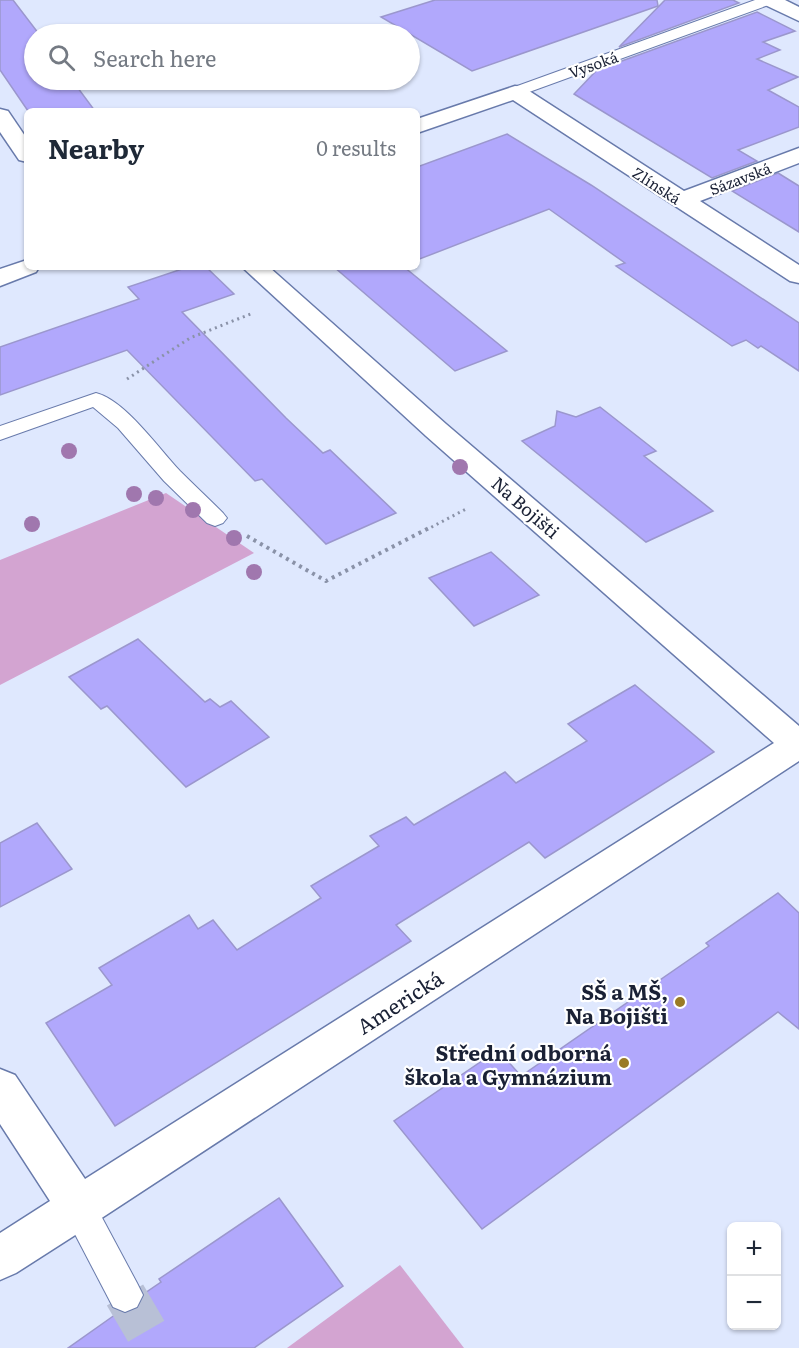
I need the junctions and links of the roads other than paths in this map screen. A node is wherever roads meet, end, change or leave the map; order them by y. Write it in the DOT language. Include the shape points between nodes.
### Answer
graph roads {
  1 [pos="769,0"];
  2 [pos="799,15"];
  3 [pos="515,92"];
  4 [pos="0,116"];
  5 [pos="420,125"];
  6 [pos="24,152"];
  7 [pos="799,154"];
  8 [pos="680,201"];
  9 [pos="24,268"];
  10 [pos="257,270"];
  11 [pos="799,276"];
  12 [pos="0,278"];
  13 [pos="0,433"];
  14 [pos="215,518"];
  15 [pos="799,745"];
  16 [pos="0,1088"];
  17 [pos="79,1208"];
  18 [pos="0,1258"];
  19 [pos="125,1294"];
  1 -- 2 [label="street"];
  1 -- 3 [label="lane, Vysoká"];
  3 -- 5 [label="street, Vysoká"];
  3 -- 8 [label="street, Zlínská"];
  4 -- 6 [label="street"];
  7 -- 8 [label="street, Sázavská"];
  8 -- 11 [label="street, Zlínská"];
  9 -- 12 [label="street"];
  10 -- 15 [label="street, Na Bojišti"];
  13 -- 14 [label="lane" via="96,399 126,423"];
  15 -- 17 [label="street, Americká"];
  16 -- 17 [label="street"];
  17 -- 18 [label="street, Americká"];
  17 -- 19 [label="lane"];
}
